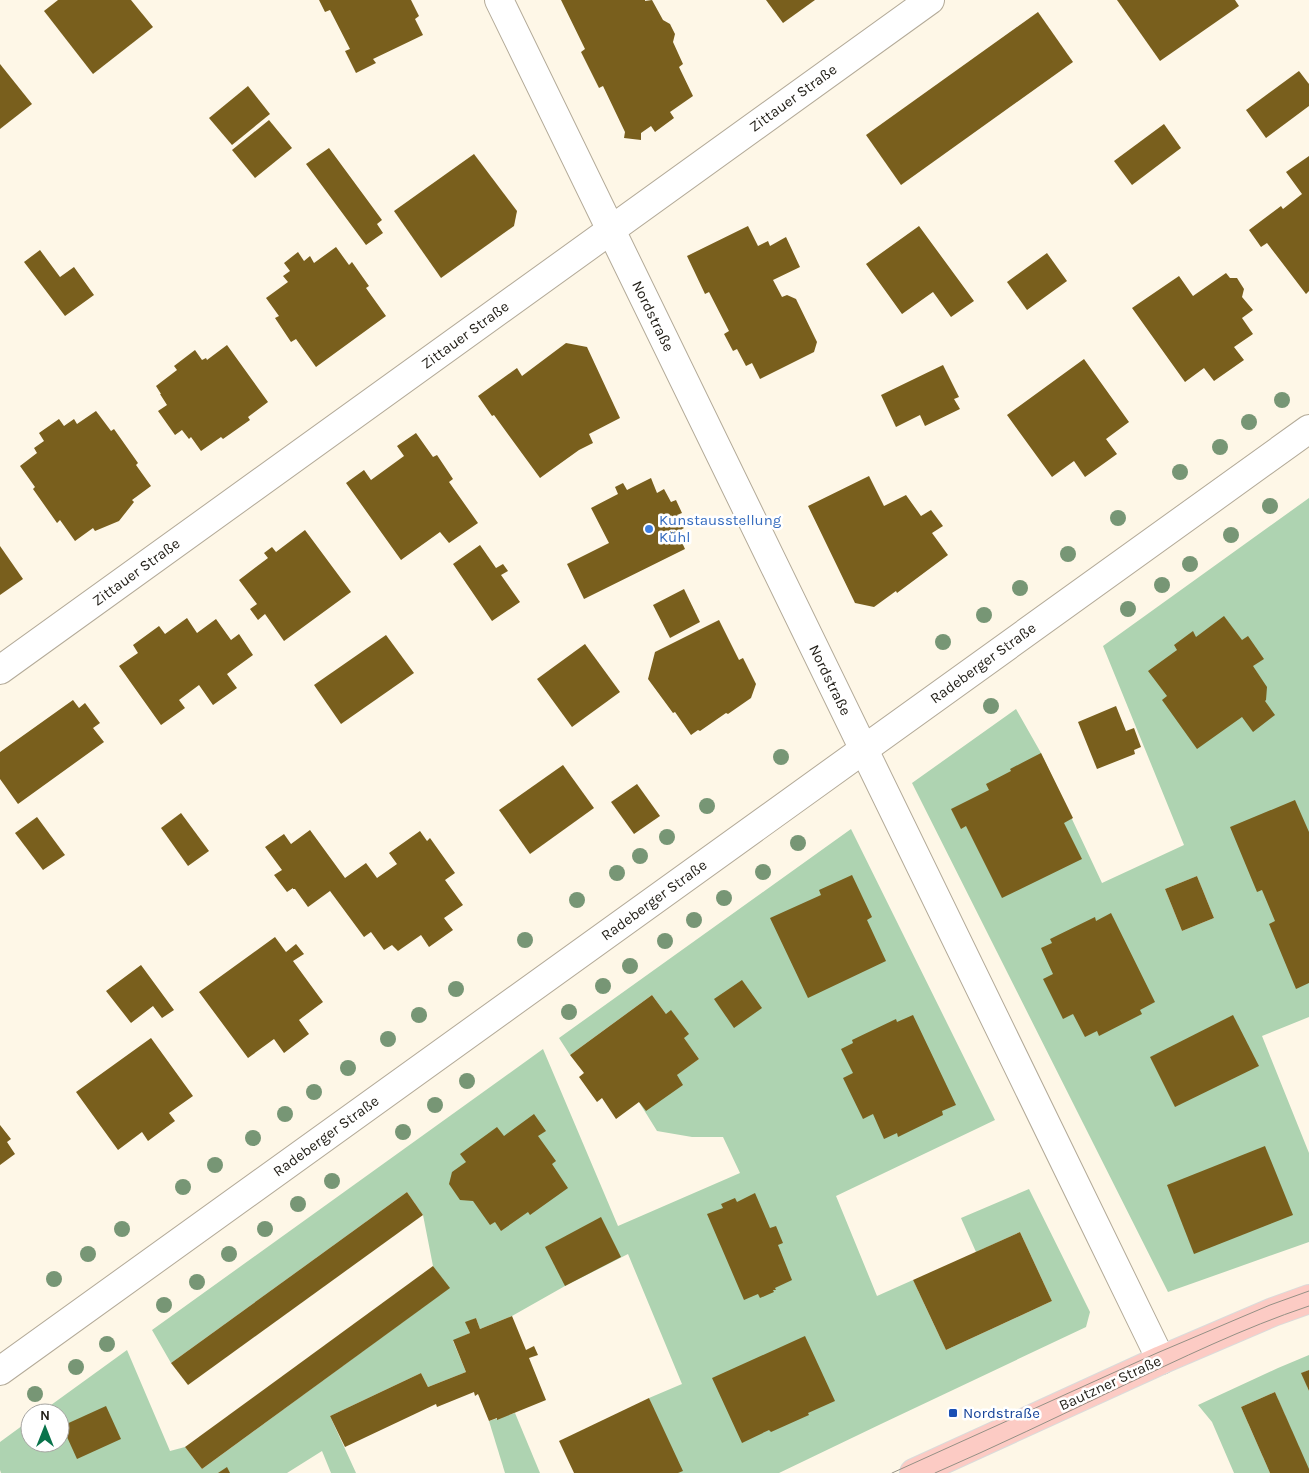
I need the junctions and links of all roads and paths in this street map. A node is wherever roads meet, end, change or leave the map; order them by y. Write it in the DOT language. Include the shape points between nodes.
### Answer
graph roads {
  1 [pos="499,0"];
  2 [pos="930,0"];
  3 [pos="611,230"];
  4 [pos="1309,429"];
  5 [pos="0,670"];
  6 [pos="863,749"];
  7 [pos="1309,1299"];
  8 [pos="1161,1360"];
  9 [pos="0,1371"];
  10 [pos="914,1473"];
  1 -- 3 [label="street, Nordstraße"];
  2 -- 3 [label="street, Zittauer Straße"];
  3 -- 5 [label="street, Zittauer Straße"];
  3 -- 6 [label="street, Nordstraße"];
  4 -- 6 [label="street, Radeberger Straße"];
  6 -- 8 [label="street, Nordstraße"];
  6 -- 9 [label="street, Radeberger Straße"];
  7 -- 8 [label="main road, Bautzner Straße"];
  8 -- 10 [label="main road, Bautzner Straße"];
}
